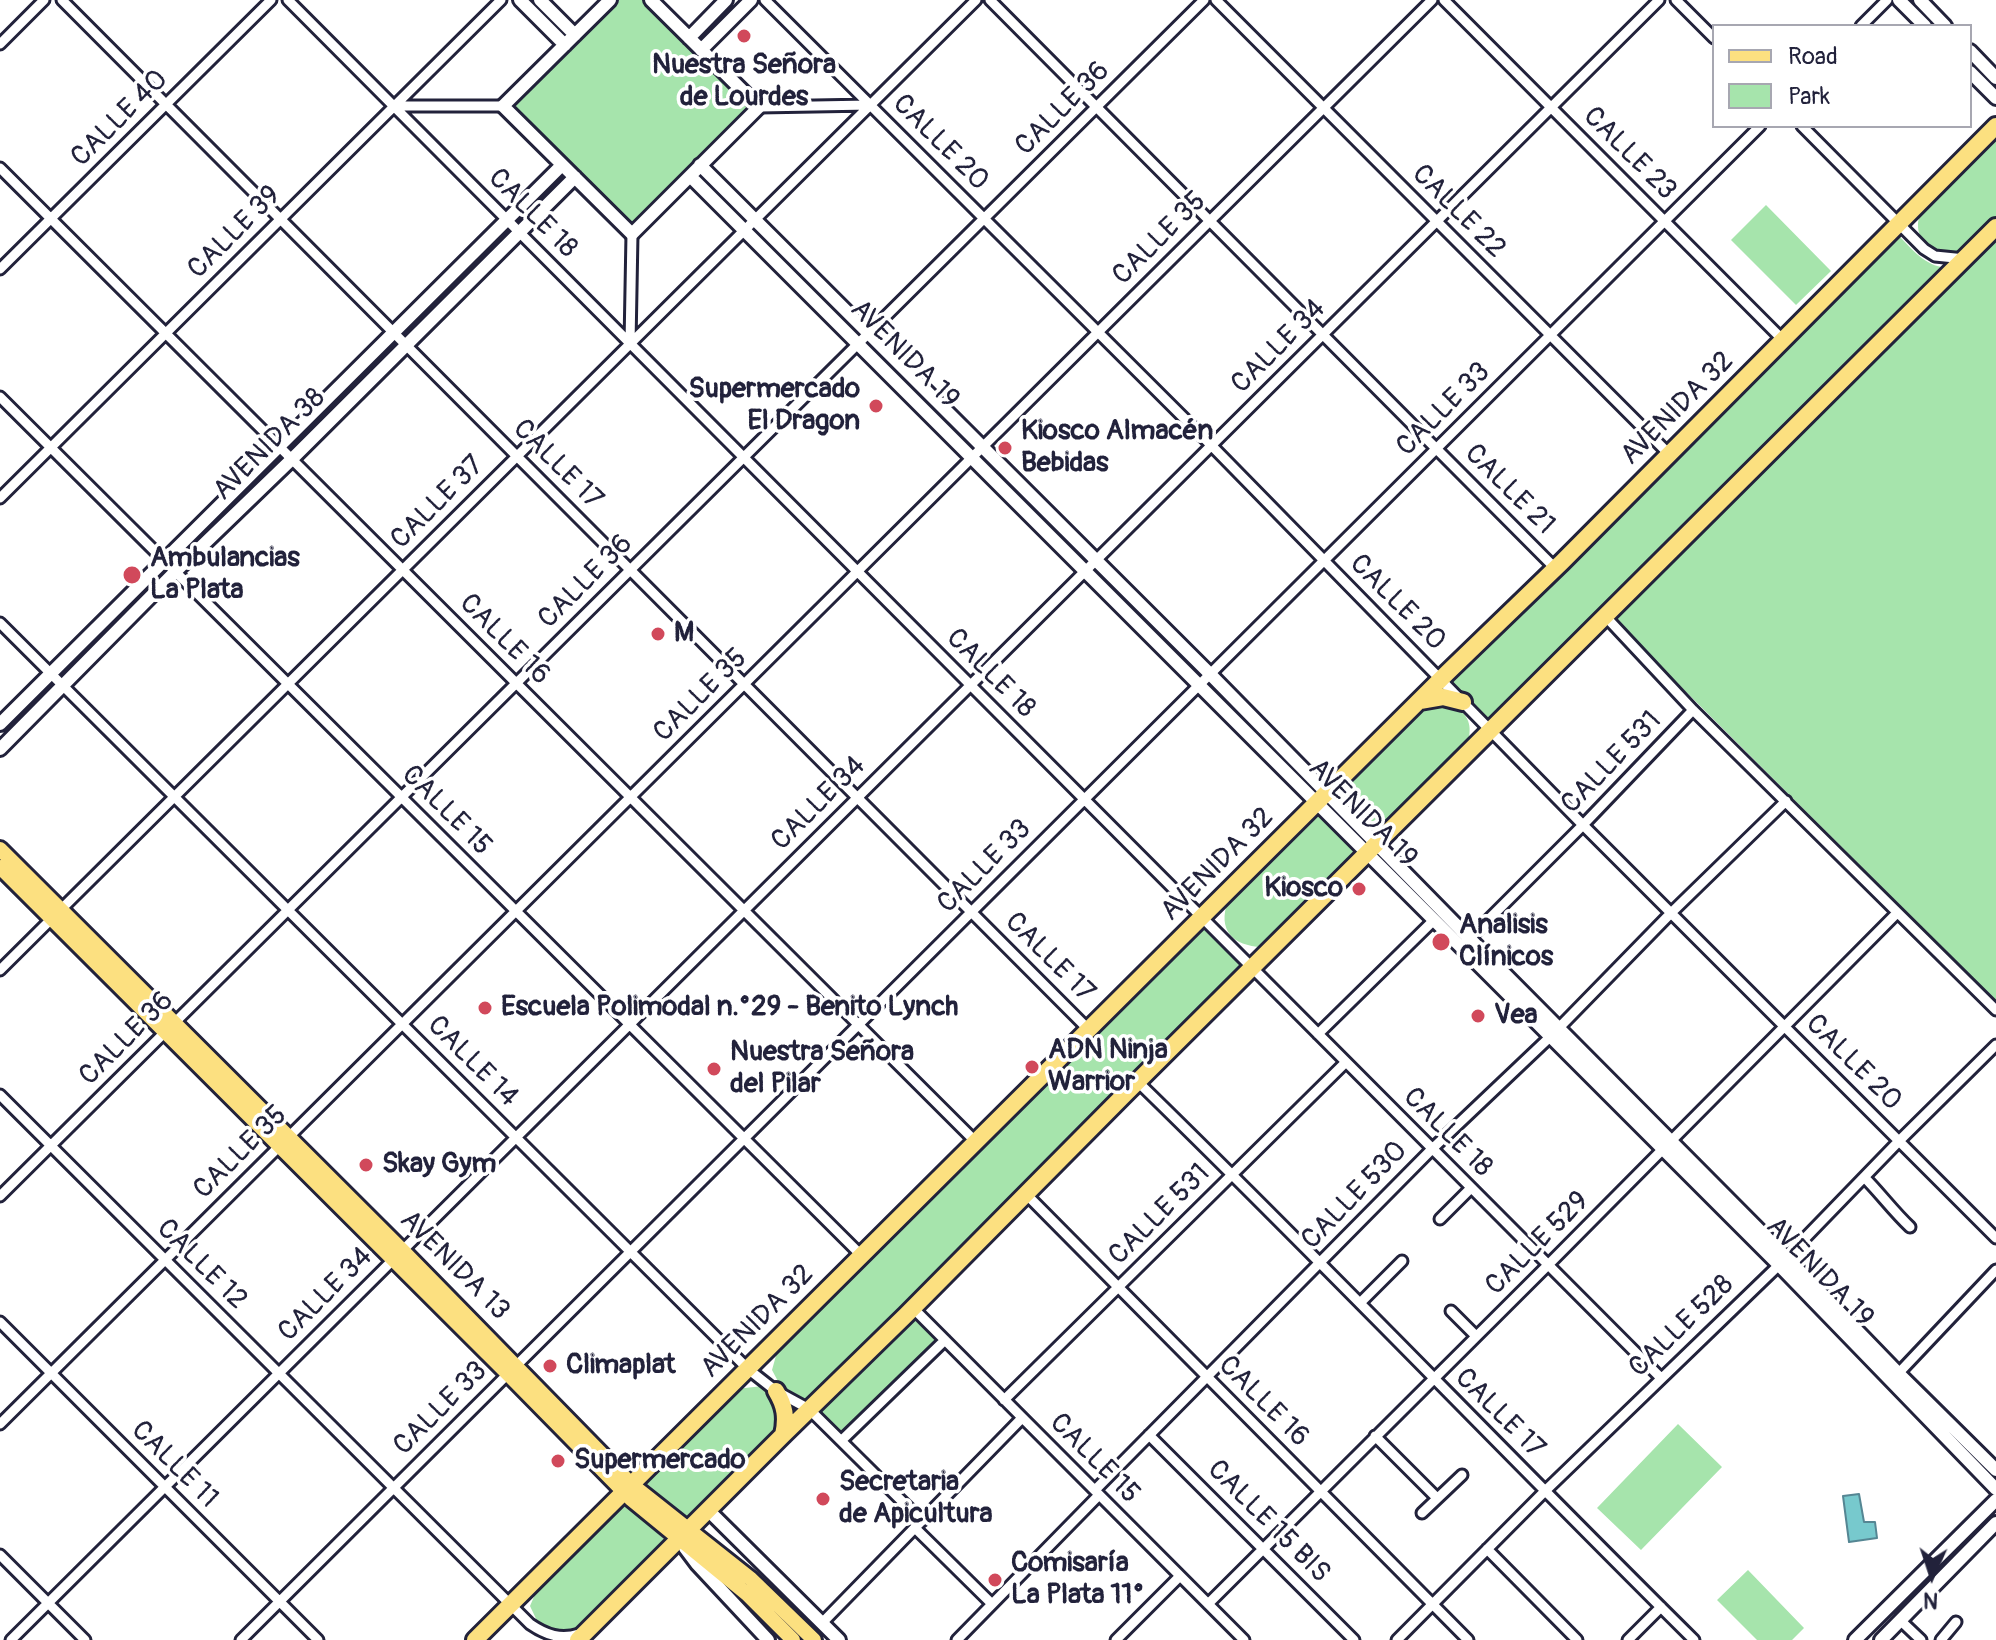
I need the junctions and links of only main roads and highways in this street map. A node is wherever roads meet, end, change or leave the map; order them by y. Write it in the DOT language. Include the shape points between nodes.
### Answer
graph roads {
  1 [pos="520,0"];
  2 [pos="540,0"];
  3 [pos="610,0"];
  4 [pos="651,0"];
  5 [pos="726,0"];
  6 [pos="751,0"];
  7 [pos="1899,0"];
  8 [pos="1920,0"];
  9 [pos="1923,24"];
  10 [pos="1943,24"];
  11 [pos="575,35"];
  12 [pos="689,38"];
  13 [pos="565,45"];
  14 [pos="701,50"];
  15 [pos="1972,53"];
  16 [pos="1972,74"];
  17 [pos="1996,78"];
  18 [pos="1996,98"];
  19 [pos="1996,126"];
  20 [pos="562,165"];
  21 [pos="700,165"];
  22 [pos="690,176"];
  23 [pos="575,177"];
  24 [pos="1996,227"];
  25 [pos="1420,701"];
  26 [pos="1463,702"];
  27 [pos="0,724"];
  28 [pos="0,749"];
  29 [pos="1322,798"];
  30 [pos="1372,848"];
  31 [pos="0,849"];
  32 [pos="0,867"];
  33 [pos="56,914"];
  34 [pos="1465,943"];
  35 [pos="1894,1378"];
  36 [pos="776,1391"];
  37 [pos="783,1435"];
  38 [pos="1996,1470"];
  39 [pos="628,1489"];
  40 [pos="1996,1489"];
  41 [pos="1996,1500"];
  42 [pos="708,1510"];
  43 [pos="1996,1523"];
  44 [pos="684,1534"];
  45 [pos="584,1634"];
  46 [pos="475,1640"];
  47 [pos="767,1640"];
  48 [pos="793,1640"];
  49 [pos="814,1640"];
  50 [pos="839,1640"];
  51 [pos="1855,1640"];
  52 [pos="1881,1640"];
  1 -- 13 [label="main road"];
  2 -- 11 [label="main road"];
  3 -- 11 [label="main road"];
  4 -- 12 [label="main road"];
  5 -- 12 [label="main road"];
  6 -- 14 [label="main road"];
  7 -- 9 [label="main road"];
  8 -- 10 [label="main road"];
  11 -- 13 [label="main road"];
  12 -- 14 [label="main road"];
  13 -- 20 [label="main road" via="503,106"];
  14 -- 21 [label="main road" via="759,107"];
  15 -- 17 [label="main road"];
  16 -- 18 [label="main road"];
  19 -- 25 [label="highway, AVENIDA 32"];
  20 -- 23 [label="main road"];
  20 -- 27 [label="main road, AVENIDA 38"];
  21 -- 22 [label="main road"];
  21 -- 29 [label="main road, AVENIDA 19" via="1210,674"];
  22 -- 23 [label="main road" via="632,234"];
  22 -- 29 [label="main road, AVENIDA 19" via="1200,685"];
  23 -- 28 [label="main road, AVENIDA 38"];
  24 -- 30 [label="highway"];
  25 -- 26 [label="highway" via="1443,697"];
  25 -- 29 [label="highway, AVENIDA 32"];
  29 -- 30 [label="main road, AVENIDA 19"];
  29 -- 39 [label="highway, AVENIDA 32"];
  30 -- 34 [label="main road, AVENIDA 19"];
  30 -- 34 [label="main road, AVENIDA 19" via="1433,921"];
  30 -- 37 [label="highway"];
  31 -- 33 [label="main road, AVENIDA 13"];
  32 -- 33 [label="main road, AVENIDA 13"];
  33 -- 39 [label="main road, AVENIDA 13"];
  34 -- 35 [label="main road, AVENIDA 19"];
  35 -- 38 [label="main road, AVENIDA 19"];
  35 -- 40 [label="main road, AVENIDA 19"];
  36 -- 37 [label="highway" via="786,1412"];
  37 -- 42 [label="highway"];
  39 -- 44 [label="main road, AVENIDA 13"];
  39 -- 46 [label="highway, AVENIDA 32"];
  41 -- 51 [label="main road"];
  42 -- 44 [label="highway"];
  42 -- 50 [label="main road"];
  43 -- 52 [label="main road"];
  44 -- 45 [label="highway"];
  44 -- 47 [label="main road" via="697,1564"];
  44 -- 48 [label="main road, AVENIDA 13"];
  44 -- 49 [label="main road, AVENIDA 13" via="751,1579"];
}
